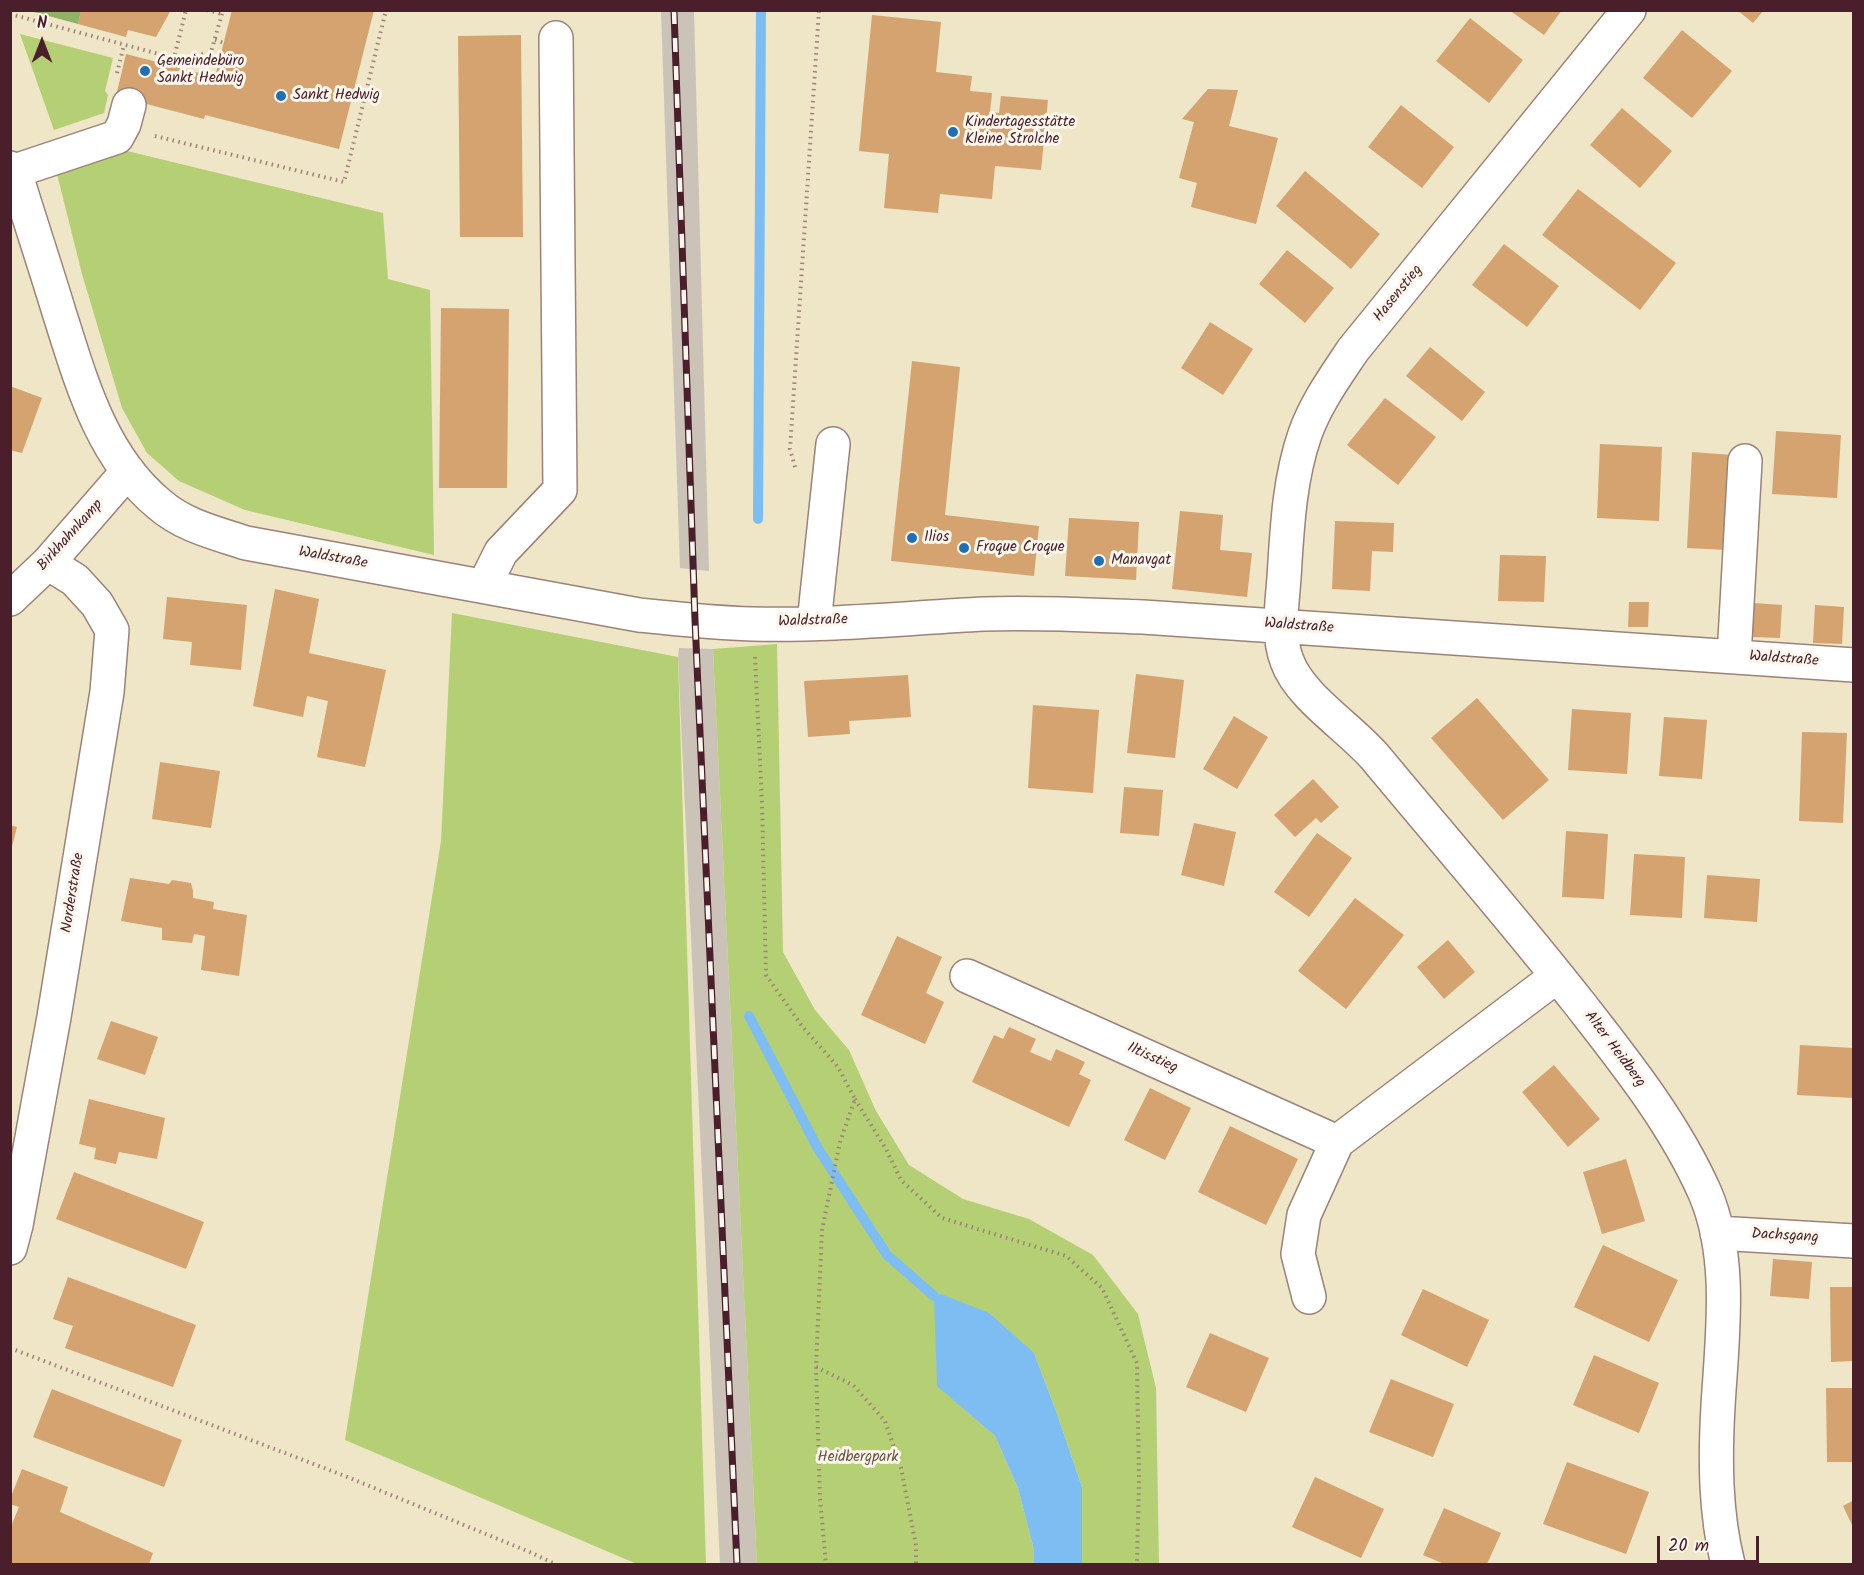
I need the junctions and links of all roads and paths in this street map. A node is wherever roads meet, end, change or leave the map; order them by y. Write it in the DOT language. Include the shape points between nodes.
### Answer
graph roads {
  1 [pos="186,10"];
  2 [pos="207,10"];
  3 [pos="386,10"];
  4 [pos="819,10"];
  5 [pos="1629,10"];
  6 [pos="223,12"];
  7 [pos="10,14"];
  8 [pos="556,38"];
  9 [pos="215,40"];
  10 [pos="224,43"];
  11 [pos="174,58"];
  12 [pos="172,66"];
  13 [pos="129,105"];
  14 [pos="196,146"];
  15 [pos="11,170"];
  16 [pos="833,444"];
  17 [pos="1745,461"];
  18 [pos="128,471"];
  19 [pos="796,472"];
  20 [pos="48,563"];
  21 [pos="484,586"];
  22 [pos="10,599"];
  23 [pos="814,623"];
  24 [pos="752,624"];
  25 [pos="1281,626"];
  26 [pos="1734,657"];
  27 [pos="1854,665"];
  28 [pos="967,976"];
  29 [pos="1557,976"];
  30 [pos="855,1099"];
  31 [pos="1337,1142"];
  32 [pos="1717,1233"];
  33 [pos="1854,1241"];
  34 [pos="10,1248"];
  35 [pos="1309,1297"];
  36 [pos="10,1348"];
  37 [pos="816,1367"];
  38 [pos="555,1564"];
  39 [pos="826,1564"];
  40 [pos="916,1564"];
  41 [pos="1137,1564"];
  42 [pos="1728,1564"];
  1 -- 11 [label="path"];
  2 -- 6 [label="path"];
  3 -- 14 [label="path" via="344,182"];
  4 -- 19 [label="path" via="790,449"];
  5 -- 25 [label="street, Hasenstieg" via="1353,351 1321,398 1295,469"];
  6 -- 9 [label="path"];
  7 -- 11 [label="path"];
  8 -- 21 [label="street" via="560,490 501,552"];
  9 -- 10 [label="path"];
  9 -- 11 [label="path" via="212,52"];
  11 -- 12 [label="path"];
  13 -- 15 [label="street" via="117,137"];
  15 -- 18 [label="street, Waldstraße" via="83,387 105,437"];
  16 -- 23 [label="street"];
  17 -- 26 [label="street"];
  18 -- 20 [label="street, Birkhahnkamp"];
  18 -- 21 [label="street, Waldstraße" via="160,505 197,527 246,543"];
  20 -- 22 [label="street, Birkhahnkamp"];
  20 -- 34 [label="street, Norderstraße" via="75,580 97,604 112,630 106,692 56,1005"];
  21 -- 24 [label="street, Waldstraße" via="639,615"];
  23 -- 24 [label="street, Waldstraße"];
  23 -- 25 [label="street, Waldstraße" via="1060,614"];
  24 -- 30 [label="path" via="766,975 802,1026 838,1067"];
  25 -- 26 [label="street, Waldstraße"];
  25 -- 29 [label="street, Alter Heidberg" via="1286,659 1296,679 1363,743"];
  26 -- 27 [label="street, Waldstraße"];
  28 -- 31 [label="street, Iltisstieg"];
  29 -- 31 [label="street"];
  29 -- 32 [label="street, Alter Heidberg" via="1626,1063 1676,1138 1705,1193"];
  30 -- 37 [label="path" via="840,1142 822,1230"];
  30 -- 41 [label="path" via="901,1180 942,1218 1066,1256 1102,1288 1137,1363"];
  31 -- 35 [label="street" via="1304,1215 1298,1254"];
  32 -- 33 [label="street, Dachsgang"];
  32 -- 42 [label="street, Alter Heidberg" via="1723,1335 1716,1474 1721,1537"];
  36 -- 38 [label="path" via="345,1476"];
  37 -- 39 [label="path"];
  37 -- 40 [label="path" via="853,1385 885,1421 901,1468"];
}
